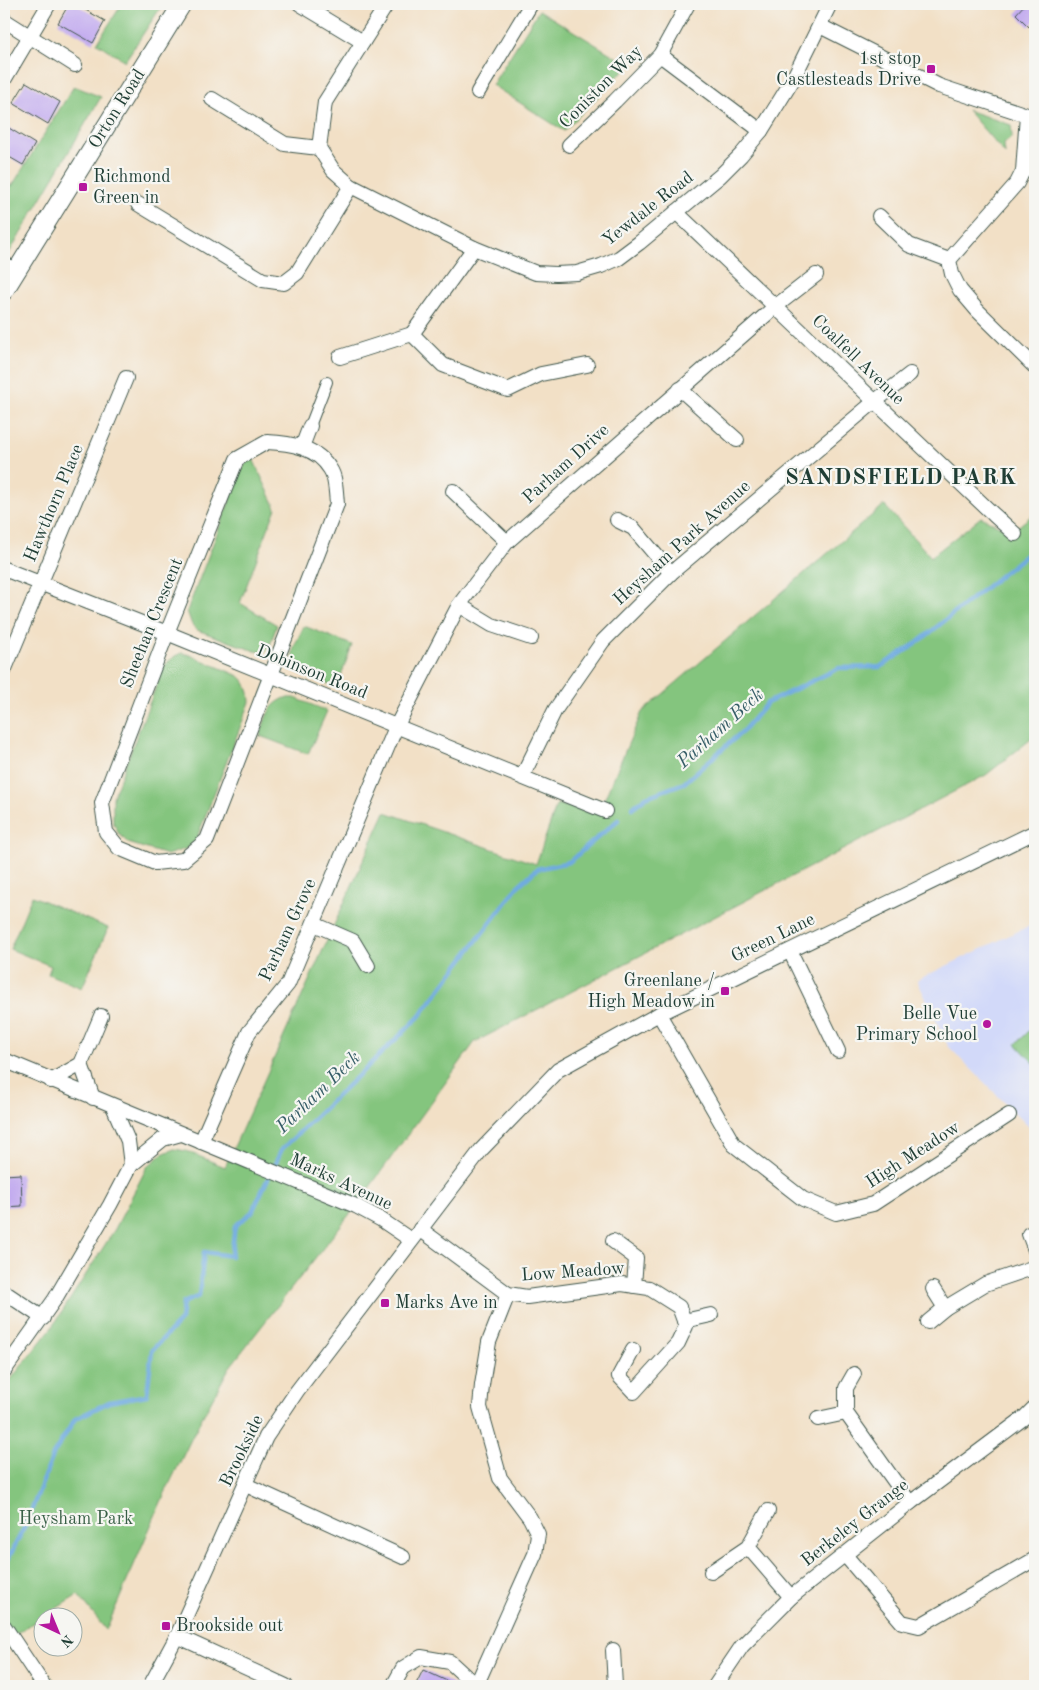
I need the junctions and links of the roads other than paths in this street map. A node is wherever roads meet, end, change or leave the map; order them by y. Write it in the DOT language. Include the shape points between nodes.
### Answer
graph roads {
  1 [pos="49,4"];
  2 [pos="182,4"];
  3 [pos="300,4"];
  4 [pos="387,4"];
  5 [pos="531,4"];
  6 [pos="688,4"];
  7 [pos="830,4"];
  8 [pos="4,20"];
  9 [pos="820,26"];
  10 [pos="30,36"];
  11 [pos="363,42"];
  12 [pos="660,55"];
  13 [pos="75,65"];
  14 [pos="4,80"];
  15 [pos="478,92"];
  16 [pos="212,99"];
  17 [pos="1031,116"];
  18 [pos="762,131"];
  19 [pos="569,145"];
  20 [pos="319,148"];
  21 [pos="351,186"];
  22 [pos="138,204"];
  23 [pos="676,212"];
  24 [pos="879,216"];
  25 [pos="474,248"];
  26 [pos="949,260"];
  27 [pos="10,267"];
  28 [pos="816,275"];
  29 [pos="4,291"];
  30 [pos="776,306"];
  31 [pos="412,334"];
  32 [pos="340,357"];
  33 [pos="586,365"];
  34 [pos="1035,367"];
  35 [pos="910,374"];
  36 [pos="126,378"];
  37 [pos="327,382"];
  38 [pos="680,389"];
  39 [pos="874,402"];
  40 [pos="310,426"];
  41 [pos="737,440"];
  42 [pos="302,447"];
  43 [pos="453,491"];
  44 [pos="617,520"];
  45 [pos="1015,534"];
  46 [pos="507,542"];
  47 [pos="4,569"];
  48 [pos="671,573"];
  49 [pos="41,583"];
  50 [pos="459,605"];
  51 [pos="167,633"];
  52 [pos="531,638"];
  53 [pos="4,670"];
  54 [pos="270,675"];
  55 [pos="396,727"];
  56 [pos="522,777"];
  57 [pos="605,811"];
  58 [pos="1035,832"];
  59 [pos="314,924"];
  60 [pos="790,951"];
  61 [pos="368,966"];
  62 [pos="659,1014"];
  63 [pos="101,1016"];
  64 [pos="838,1051"];
  65 [pos="4,1060"];
  66 [pos="80,1064"];
  67 [pos="51,1081"];
  68 [pos="93,1098"];
  69 [pos="113,1106"];
  70 [pos="1009,1115"];
  71 [pos="181,1134"];
  72 [pos="201,1142"];
  73 [pos="131,1164"];
  74 [pos="420,1229"];
  75 [pos="1029,1234"];
  76 [pos="411,1240"];
  77 [pos="613,1241"];
  78 [pos="1035,1250"];
  79 [pos="1035,1267"];
  80 [pos="634,1286"];
  81 [pos="933,1290"];
  82 [pos="4,1292"];
  83 [pos="508,1294"];
  84 [pos="945,1308"];
  85 [pos="711,1315"];
  86 [pos="43,1318"];
  87 [pos="684,1321"];
  88 [pos="928,1322"];
  89 [pos="633,1350"];
  90 [pos="4,1371"];
  91 [pos="854,1374"];
  92 [pos="1035,1407"];
  93 [pos="846,1413"];
  94 [pos="818,1419"];
  95 [pos="246,1485"];
  96 [pos="910,1503"];
  97 [pos="768,1511"];
  98 [pos="748,1547"];
  99 [pos="845,1555"];
  100 [pos="403,1557"];
  101 [pos="1035,1559"];
  102 [pos="711,1572"];
  103 [pos="791,1597"];
  104 [pos="4,1626"];
  105 [pos="178,1636"];
  106 [pos="613,1650"];
  107 [pos="44,1686"];
  108 [pos="150,1686"];
  109 [pos="286,1686"];
  110 [pos="393,1686"];
  111 [pos="476,1686"];
  112 [pos="615,1686"];
  113 [pos="715,1686"];
  1 -- 10 [label="street"];
  2 -- 27 [label="street, Orton Road"];
  3 -- 11 [label="street"];
  4 -- 11 [label="street"];
  5 -- 15 [label="street"];
  6 -- 12 [label="street, Coniston Way"];
  7 -- 9 [label="street, Yewdale Road"];
  8 -- 10 [label="street"];
  9 -- 17 [label="street" via="939,86"];
  9 -- 18 [label="street, Yewdale Road"];
  10 -- 13 [label="street"];
  10 -- 14 [label="street"];
  11 -- 20 [label="street" via="325,102"];
  12 -- 18 [label="street, Coniston Way"];
  12 -- 19 [label="street, Coniston Way"];
  16 -- 20 [label="street" via="285,144"];
  17 -- 26 [label="street" via="1023,171 1017,183"];
  18 -- 23 [label="street, Yewdale Road" via="720,176"];
  20 -- 21 [label="street, Yewdale Road" via="333,170"];
  21 -- 22 [label="street" via="297,274 284,283 263,280"];
  21 -- 25 [label="street, Yewdale Road"];
  23 -- 25 [label="street, Yewdale Road" via="619,258 577,273 536,273"];
  23 -- 30 [label="street, Coalfell Avenue"];
  24 -- 26 [label="street" via="909,245"];
  25 -- 31 [label="street"];
  26 -- 34 [label="street" via="960,290"];
  27 -- 29 [label="street, Orton Road"];
  28 -- 30 [label="street, Parham Drive"];
  30 -- 38 [label="street, Parham Drive"];
  30 -- 39 [label="street, Coalfell Avenue"];
  31 -- 32 [label="street"];
  31 -- 33 [label="street" via="443,365 508,390 542,374"];
  35 -- 39 [label="street, Heysham Park Avenue"];
  36 -- 49 [label="street, Hawthorn Place"];
  37 -- 40 [label="street"];
  38 -- 41 [label="street"];
  38 -- 46 [label="street, Parham Drive"];
  39 -- 45 [label="street, Coalfell Avenue"];
  39 -- 48 [label="street, Heysham Park Avenue"];
  40 -- 42 [label="street"];
  42 -- 51 [label="street, Sheehan Crescent" via="267,442 237,459"];
  42 -- 54 [label="street, Sheehan Crescent" via="318,455 332,470 338,504"];
  43 -- 46 [label="street"];
  44 -- 48 [label="street" via="633,528"];
  46 -- 50 [label="street, Parham Drive"];
  47 -- 49 [label="street, Dobinson Road"];
  48 -- 56 [label="street, Heysham Park Avenue" via="603,641 555,710"];
  49 -- 51 [label="street, Dobinson Road"];
  49 -- 53 [label="street, Hawthorn Place"];
  50 -- 52 [label="street" via="492,625"];
  50 -- 55 [label="street, Parham Drive"];
  51 -- 54 [label="street, Dobinson Road"];
  51 -- 54 [label="street, Sheehan Crescent" via="102,803 106,832 118,848 155,863 183,860 206,840"];
  54 -- 55 [label="street, Dobinson Road"];
  55 -- 56 [label="street, Dobinson Road"];
  55 -- 59 [label="street, Parham Grove"];
  56 -- 57 [label="street, Dobinson Road"];
  58 -- 60 [label="street, Green Lane"];
  59 -- 61 [label="street" via="353,941"];
  59 -- 72 [label="street, Parham Grove" via="288,984 249,1032"];
  60 -- 62 [label="street, Green Lane"];
  60 -- 64 [label="street"];
  62 -- 70 [label="street, High Meadow" via="734,1145 803,1199 836,1213 873,1204"];
  62 -- 74 [label="street, Green Lane" via="558,1070 480,1150"];
  63 -- 66 [label="street"];
  65 -- 67 [label="street, Marks Avenue"];
  66 -- 67 [label="street"];
  66 -- 68 [label="street"];
  67 -- 68 [label="street, Marks Avenue"];
  68 -- 69 [label="street, Marks Avenue"];
  69 -- 71 [label="street, Marks Avenue"];
  69 -- 73 [label="street" via="128,1141"];
  71 -- 72 [label="street, Marks Avenue"];
  71 -- 73 [label="street" via="163,1139"];
  72 -- 76 [label="street, Marks Avenue" via="356,1206"];
  73 -- 86 [label="street"];
  74 -- 76 [label="street, Brookside"];
  74 -- 83 [label="street, Low Meadow"];
  75 -- 78 [label="street"];
  76 -- 95 [label="street, Brookside" via="266,1437"];
  77 -- 80 [label="street" via="636,1258"];
  79 -- 84 [label="street" via="986,1284"];
  80 -- 83 [label="street, Low Meadow" via="622,1284 527,1297"];
  80 -- 87 [label="street, Low Meadow" via="648,1288 679,1307"];
  81 -- 84 [label="street"];
  82 -- 86 [label="street"];
  83 -- 111 [label="street" via="489,1342 480,1407 500,1478 538,1534 535,1554"];
  84 -- 88 [label="street"];
  85 -- 87 [label="street"];
  86 -- 90 [label="street"];
  87 -- 89 [label="street" via="686,1326 678,1343 634,1392 619,1376"];
  91 -- 93 [label="street" via="846,1388"];
  92 -- 96 [label="street, Berkeley Grange"];
  93 -- 94 [label="street"];
  93 -- 96 [label="street"];
  95 -- 100 [label="street"];
  95 -- 105 [label="street, Brookside"];
  96 -- 99 [label="street, Berkeley Grange"];
  97 -- 98 [label="street"];
  98 -- 102 [label="street"];
  98 -- 103 [label="street"];
  99 -- 101 [label="street" via="902,1622 919,1626"];
  99 -- 103 [label="street, Berkeley Grange"];
  103 -- 113 [label="street, Berkeley Grange" via="742,1646"];
  104 -- 107 [label="street"];
  105 -- 108 [label="street, Brookside"];
  105 -- 109 [label="street"];
  106 -- 112 [label="street"];
  110 -- 111 [label="street" via="403,1668 421,1657 450,1662"];
}
